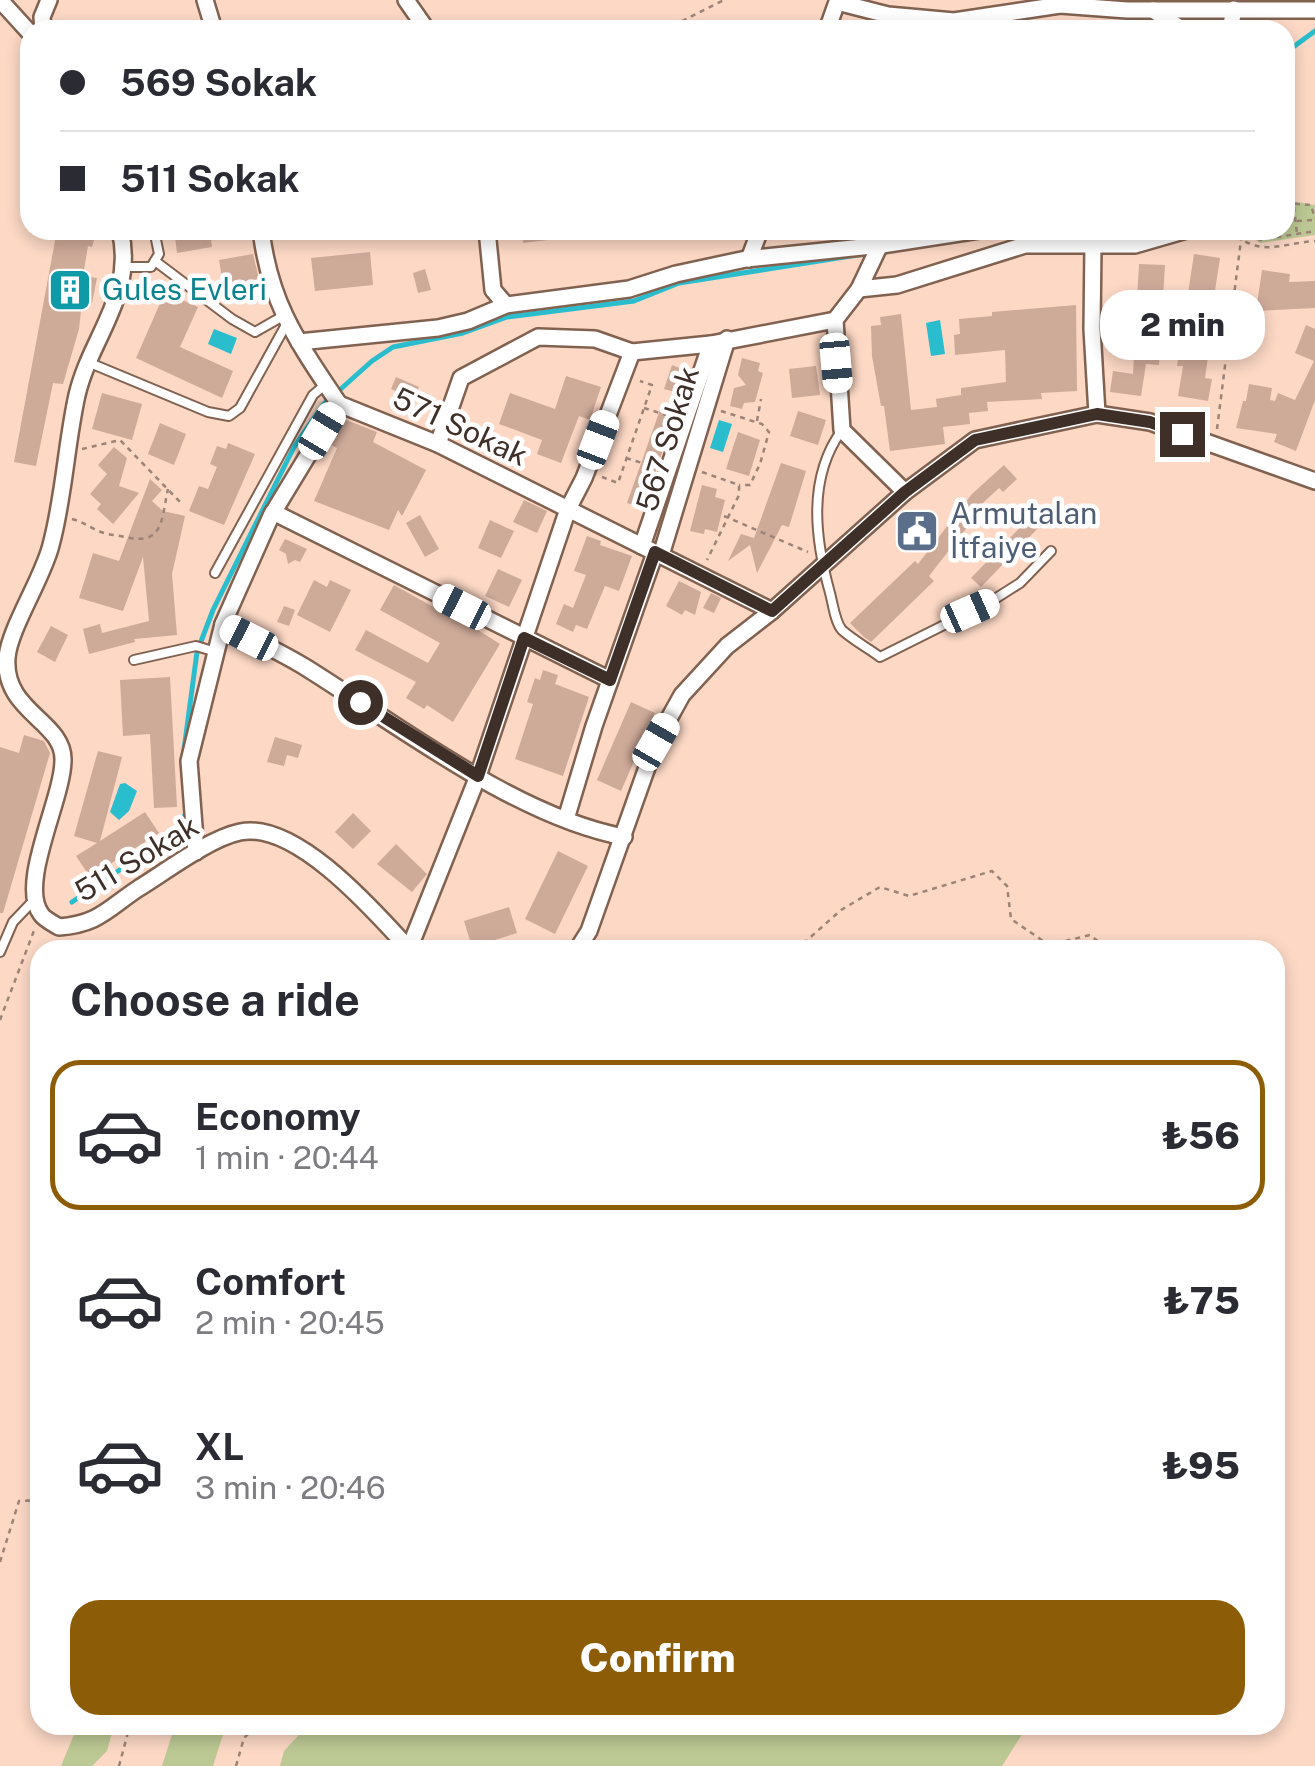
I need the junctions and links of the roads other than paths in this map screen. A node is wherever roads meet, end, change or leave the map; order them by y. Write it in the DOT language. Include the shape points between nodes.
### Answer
graph roads {
  1 [pos="0,0"];
  2 [pos="1234,9"];
  3 [pos="1152,10"];
  4 [pos="1315,10"];
  5 [pos="831,20"];
  6 [pos="921,20"];
  7 [pos="980,20"];
  8 [pos="1168,20"];
  9 [pos="1232,20"];
  10 [pos="20,22"];
  11 [pos="122,240"];
  12 [pos="156,240"];
  13 [pos="263,240"];
  14 [pos="487,240"];
  15 [pos="756,240"];
  16 [pos="872,240"];
  17 [pos="884,240"];
  18 [pos="1152,240"];
  19 [pos="1092,244"];
  20 [pos="749,259"];
  21 [pos="155,261"];
  22 [pos="124,267"];
  23 [pos="859,290"];
  24 [pos="506,305"];
  25 [pos="285,319"];
  26 [pos="835,320"];
  27 [pos="298,342"];
  28 [pos="719,342"];
  29 [pos="632,352"];
  30 [pos="90,364"];
  31 [pos="333,395"];
  32 [pos="1097,414"];
  33 [pos="842,430"];
  34 [pos="438,444"];
  35 [pos="1315,481"];
  36 [pos="905,492"];
  37 [pos="568,509"];
  38 [pos="273,512"];
  39 [pos="652,551"];
  40 [pos="1050,551"];
  41 [pos="822,566"];
  42 [pos="215,573"];
  43 [pos="772,611"];
  44 [pos="223,624"];
  45 [pos="524,638"];
  46 [pos="206,649"];
  47 [pos="134,660"];
  48 [pos="610,680"];
  49 [pos="478,776"];
  50 [pos="566,819"];
  51 [pos="624,836"];
  52 [pos="196,852"];
  53 [pos="38,907"];
  54 [pos="402,940"];
  55 [pos="414,940"];
  56 [pos="584,940"];
  57 [pos="0,952"];
  1 -- 10 [label="street"];
  2 -- 3 [label="street"];
  2 -- 4 [label="street"];
  2 -- 9 [label="street"];
  3 -- 7 [label="street" via="1060,5"];
  3 -- 8 [label="street"];
  5 -- 6 [label="street" via="837,2"];
  11 -- 22 [label="street, 511 Sokak"];
  12 -- 21 [label="lane"];
  13 -- 25 [label="street"];
  14 -- 24 [label="street" via="493,290"];
  15 -- 20 [label="street"];
  16 -- 20 [label="street"];
  17 -- 23 [label="street"];
  18 -- 19 [label="street"];
  19 -- 23 [label="street" via="1026,245"];
  19 -- 32 [label="street"];
  20 -- 24 [label="street" via="629,289"];
  21 -- 22 [label="lane" via="151,267"];
  21 -- 25 [label="lane" via="255,332"];
  22 -- 30 [label="street, 511 Sokak"];
  23 -- 26 [label="street"];
  24 -- 27 [label="street" via="438,328"];
  25 -- 27 [label="street"];
  25 -- 30 [label="lane" via="240,408 229,416"];
  26 -- 28 [label="street"];
  26 -- 33 [label="street"];
  27 -- 31 [label="street"];
  28 -- 29 [label="street"];
  28 -- 39 [label="street, 567 Sokak"];
  28 -- 39 [label="street, 567 Sokak" via="668,471"];
  29 -- 34 [label="street" via="595,339 538,337 461,378"];
  29 -- 37 [label="street"];
  30 -- 53 [label="street, 511 Sokak" via="78,390 51,546 7,654 8,682 22,706 55,735 64,756 32,889"];
  31 -- 34 [label="street, 571 Sokak"];
  31 -- 38 [label="street"];
  31 -- 42 [label="lane" via="313,395"];
  32 -- 35 [label="street" via="1150,422"];
  32 -- 36 [label="street" via="975,440"];
  33 -- 36 [label="street"];
  33 -- 41 [label="lane" via="826,451 818,492"];
  34 -- 37 [label="street, 571 Sokak"];
  36 -- 41 [label="street"];
  37 -- 39 [label="street, 571 Sokak"];
  37 -- 45 [label="street"];
  38 -- 44 [label="street"];
  38 -- 45 [label="street"];
  39 -- 43 [label="street, 571 Sokak"];
  39 -- 48 [label="street"];
  40 -- 41 [label="lane" via="990,602 880,657 840,628"];
  41 -- 43 [label="street"];
  43 -- 51 [label="street" via="727,646 682,696 656,742"];
  44 -- 46 [label="street"];
  44 -- 49 [label="street" via="300,664"];
  45 -- 48 [label="street"];
  45 -- 49 [label="street"];
  46 -- 47 [label="lane"];
  46 -- 52 [label="street" via="189,761"];
  48 -- 50 [label="street"];
  49 -- 50 [label="street"];
  49 -- 55 [label="street"];
  50 -- 51 [label="street"];
  51 -- 56 [label="street"];
  52 -- 53 [label="street, 511 Sokak" via="87,925 59,928"];
  52 -- 54 [label="street, 511 Sokak" via="241,831 278,836 317,859"];
  53 -- 57 [label="lane" via="13,922"];
}
